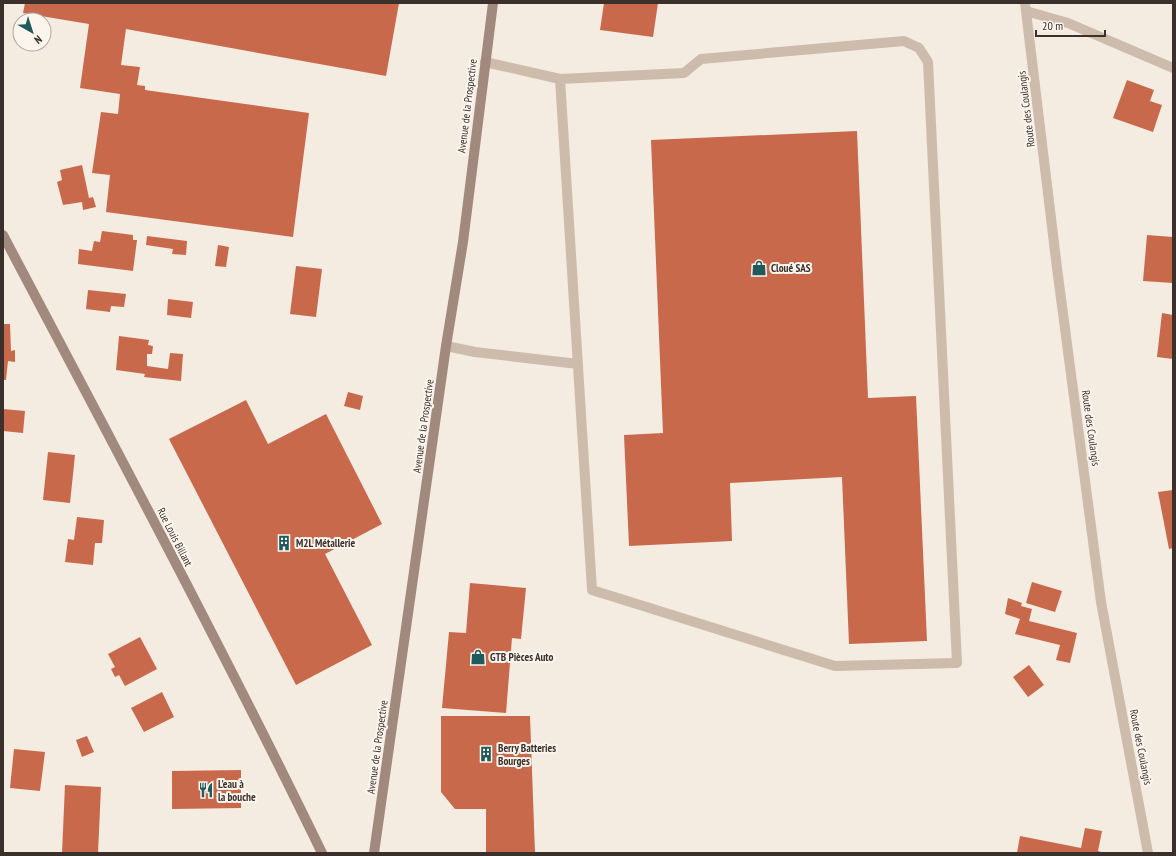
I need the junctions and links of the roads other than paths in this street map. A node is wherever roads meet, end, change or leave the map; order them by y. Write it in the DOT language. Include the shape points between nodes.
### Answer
graph roads {
  1 [pos="493,3"];
  2 [pos="1026,7"];
  3 [pos="485,62"];
  4 [pos="1173,68"];
  5 [pos="560,79"];
  6 [pos="3,235"];
  7 [pos="446,346"];
  8 [pos="578,364"];
  9 [pos="322,853"];
  10 [pos="374,853"];
  11 [pos="1148,853"];
  1 -- 3 [label="main road, Avenue de la Prospective"];
  2 -- 4 [label="street"];
  2 -- 11 [label="street, Route des Coulangis" via="1101,602"];
  3 -- 5 [label="street"];
  3 -- 7 [label="main road, Avenue de la Prospective" via="463,242"];
  5 -- 8 [label="street"];
  5 -- 8 [label="street" via="684,73 701,59 904,41 919,48 928,62 957,663 834,666 592,590"];
  6 -- 9 [label="main road, Rue Louis Billant" via="172,557"];
  7 -- 8 [label="street" via="475,352"];
  7 -- 10 [label="main road, Avenue de la Prospective"];
}
